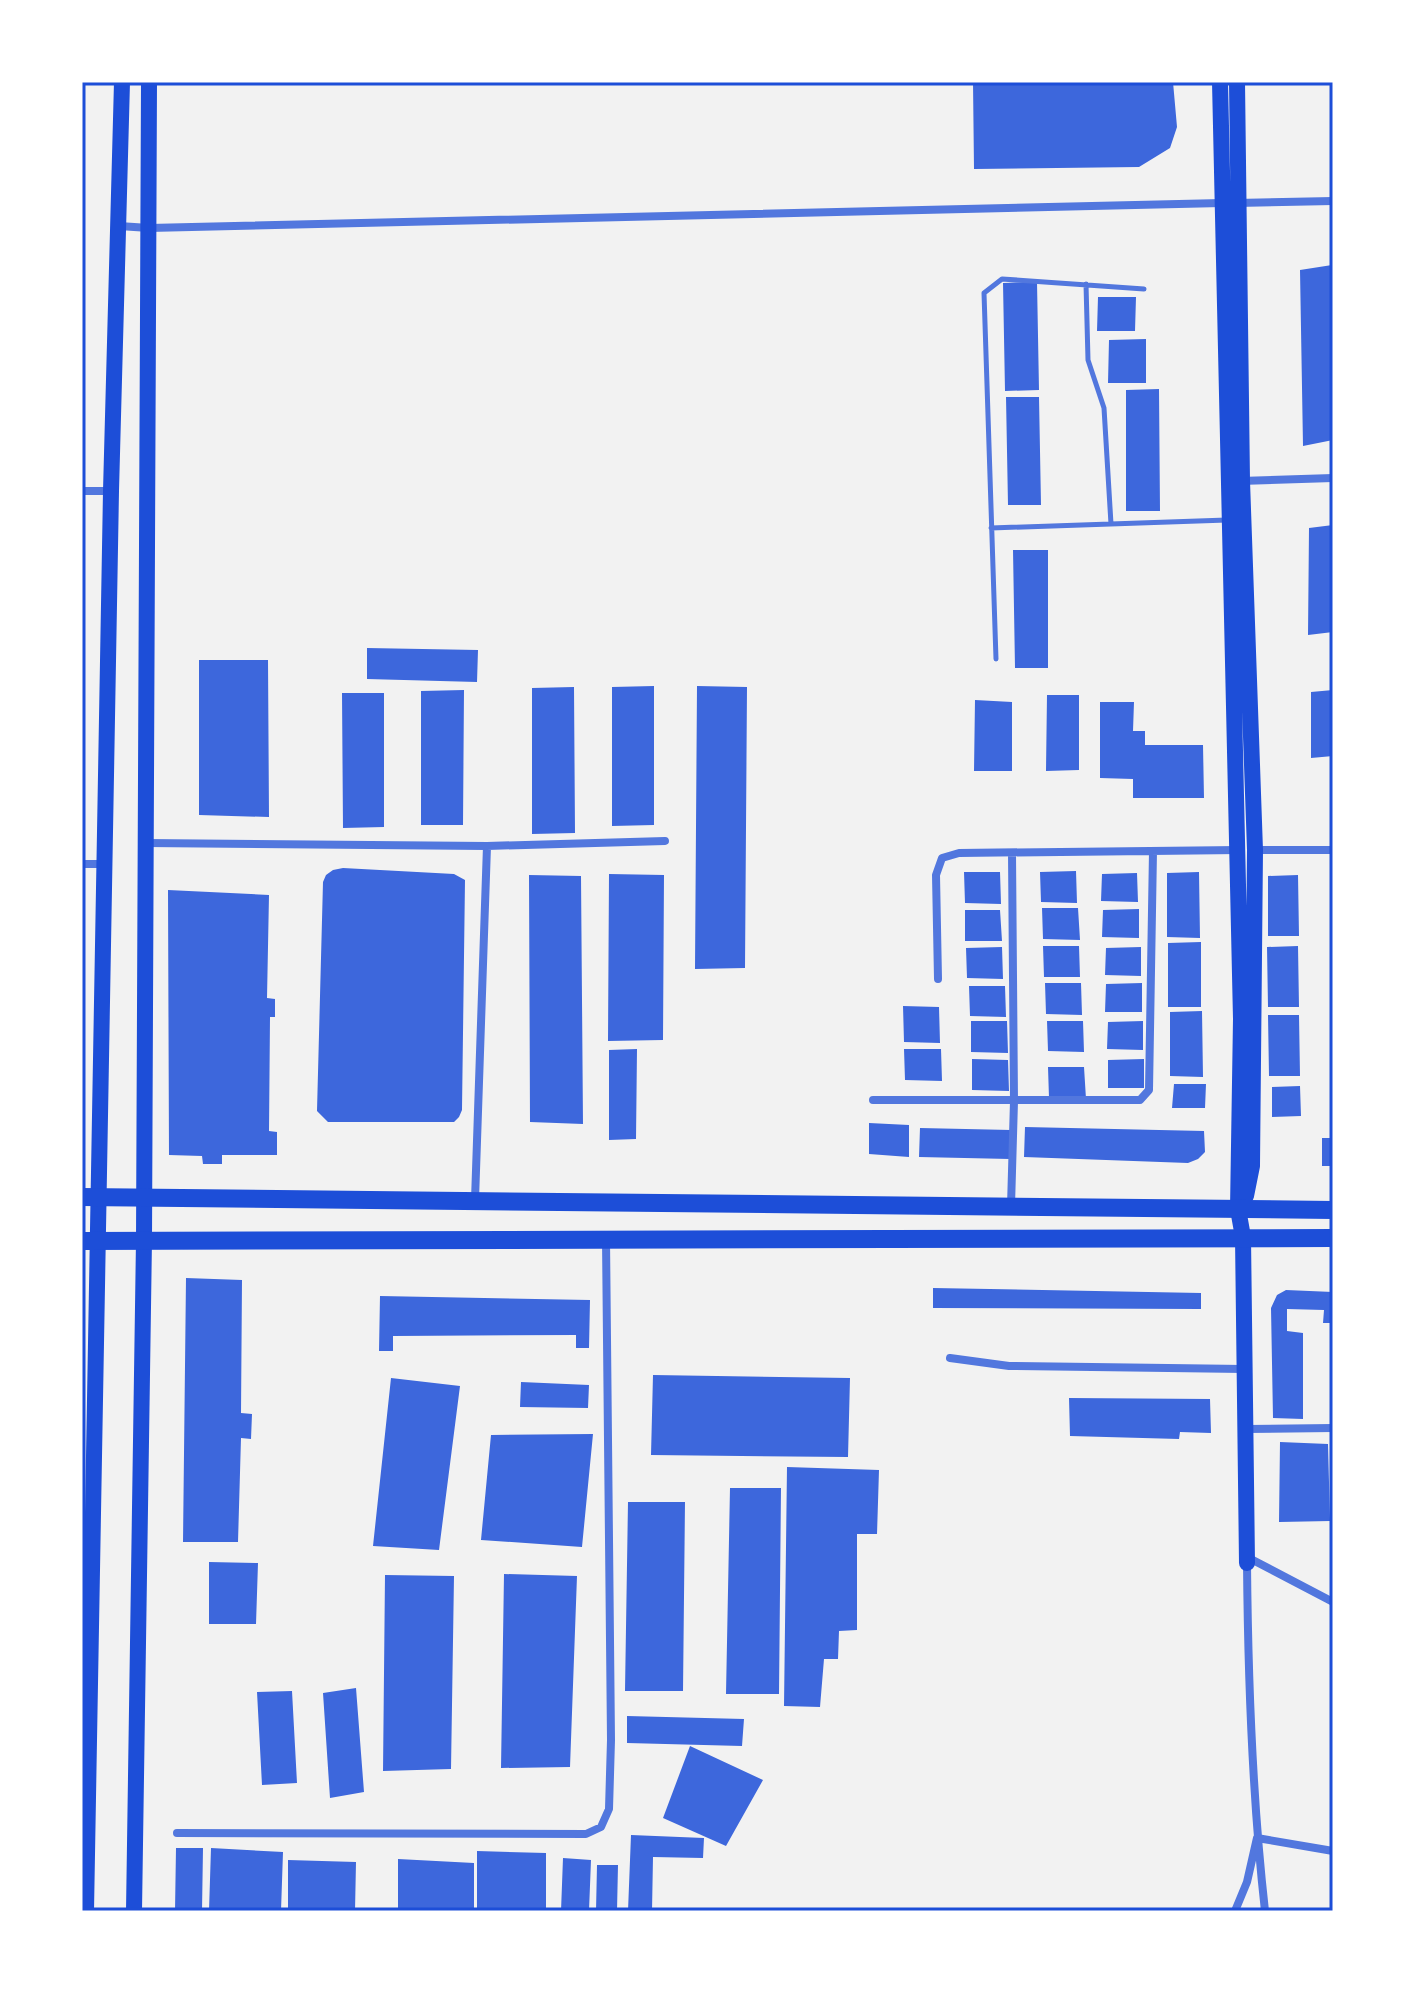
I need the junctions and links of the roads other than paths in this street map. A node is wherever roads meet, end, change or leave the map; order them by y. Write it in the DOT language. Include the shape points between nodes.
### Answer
graph roads {
  1 [pos="122,82"];
  2 [pos="149,82"];
  3 [pos="1220,82"];
  4 [pos="1237,82"];
  5 [pos="1333,201"];
  6 [pos="1232,203"];
  7 [pos="119,226"];
  8 [pos="149,228"];
  9 [pos="1086,284"];
  10 [pos="1144,289"];
  11 [pos="1333,478"];
  12 [pos="1235,481"];
  13 [pos="82,491"];
  14 [pos="111,491"];
  15 [pos="1228,520"];
  16 [pos="1111,524"];
  17 [pos="991,528"];
  18 [pos="996,659"];
  19 [pos="665,841"];
  20 [pos="145,843"];
  21 [pos="487,846"];
  22 [pos="1237,850"];
  23 [pos="1255,850"];
  24 [pos="1333,850"];
  25 [pos="1153,851"];
  26 [pos="1012,853"];
  27 [pos="82,864"];
  28 [pos="105,864"];
  29 [pos="938,979"];
  30 [pos="873,1100"];
  31 [pos="1014,1101"];
  32 [pos="90,1197"];
  33 [pos="143,1197"];
  34 [pos="475,1201"];
  35 [pos="1011,1207"];
  36 [pos="1241,1209"];
  37 [pos="1333,1210"];
  38 [pos="1243,1237"];
  39 [pos="1333,1238"];
  40 [pos="606,1239"];
  41 [pos="144,1240"];
  42 [pos="90,1241"];
  43 [pos="950,1358"];
  44 [pos="1245,1369"];
  45 [pos="1333,1428"];
  46 [pos="1246,1429"];
  47 [pos="1247,1560"];
  48 [pos="87,1583"];
  49 [pos="1333,1602"];
  50 [pos="177,1833"];
  51 [pos="1257,1838"];
  52 [pos="1333,1851"];
  53 [pos="86,1911"];
  54 [pos="134,1911"];
  55 [pos="1235,1911"];
  56 [pos="1265,1911"];
  1 -- 7 [label="main road"];
  2 -- 8 [label="main road"];
  3 -- 6 [label="main road"];
  4 -- 6 [label="main road"];
  5 -- 6 [label="street"];
  6 -- 8 [label="street"];
  6 -- 12 [label="main road"];
  7 -- 8 [label="street"];
  7 -- 14 [label="main road"];
  8 -- 20 [label="main road"];
  9 -- 10 [label="lane"];
  9 -- 16 [label="lane" via="1088,360 1104,408"];
  9 -- 17 [label="lane" via="1002,279 984,293"];
  11 -- 12 [label="street"];
  12 -- 15 [label="main road"];
  12 -- 23 [label="main road"];
  13 -- 14 [label="street"];
  14 -- 28 [label="main road"];
  15 -- 16 [label="lane"];
  15 -- 22 [label="main road"];
  16 -- 17 [label="lane"];
  17 -- 18 [label="lane"];
  19 -- 21 [label="street"];
  20 -- 21 [label="street"];
  20 -- 33 [label="main road"];
  21 -- 34 [label="street"];
  22 -- 23 [label="street"];
  22 -- 25 [label="street"];
  22 -- 36 [label="main road"];
  23 -- 24 [label="street"];
  23 -- 36 [label="main road" via="1252,1166"];
  25 -- 26 [label="street"];
  25 -- 31 [label="street" via="1149,1090 1140,1100"];
  26 -- 29 [label="street" via="942,858 936,875"];
  26 -- 31 [label="street"];
  27 -- 28 [label="street"];
  28 -- 32 [label="main road"];
  30 -- 31 [label="street"];
  31 -- 35 [label="street"];
  32 -- 33 [label="main road"];
  32 -- 42 [label="main road"];
  33 -- 34 [label="main road"];
  33 -- 41 [label="main road"];
  34 -- 35 [label="main road"];
  35 -- 36 [label="main road"];
  36 -- 37 [label="main road"];
  36 -- 38 [label="main road"];
  38 -- 39 [label="main road"];
  38 -- 40 [label="main road"];
  38 -- 44 [label="main road"];
  40 -- 41 [label="main road"];
  40 -- 50 [label="street" via="611,1740 609,1809 601,1827 586,1834"];
  41 -- 42 [label="main road"];
  41 -- 54 [label="main road"];
  42 -- 48 [label="main road"];
  43 -- 44 [label="street" via="1009,1366"];
  44 -- 46 [label="main road"];
  45 -- 46 [label="street"];
  46 -- 47 [label="main road"];
  47 -- 49 [label="street"];
  47 -- 51 [label="street"];
  48 -- 53 [label="main road"];
  51 -- 52 [label="street"];
  51 -- 55 [label="street"];
  51 -- 56 [label="street"];
}
